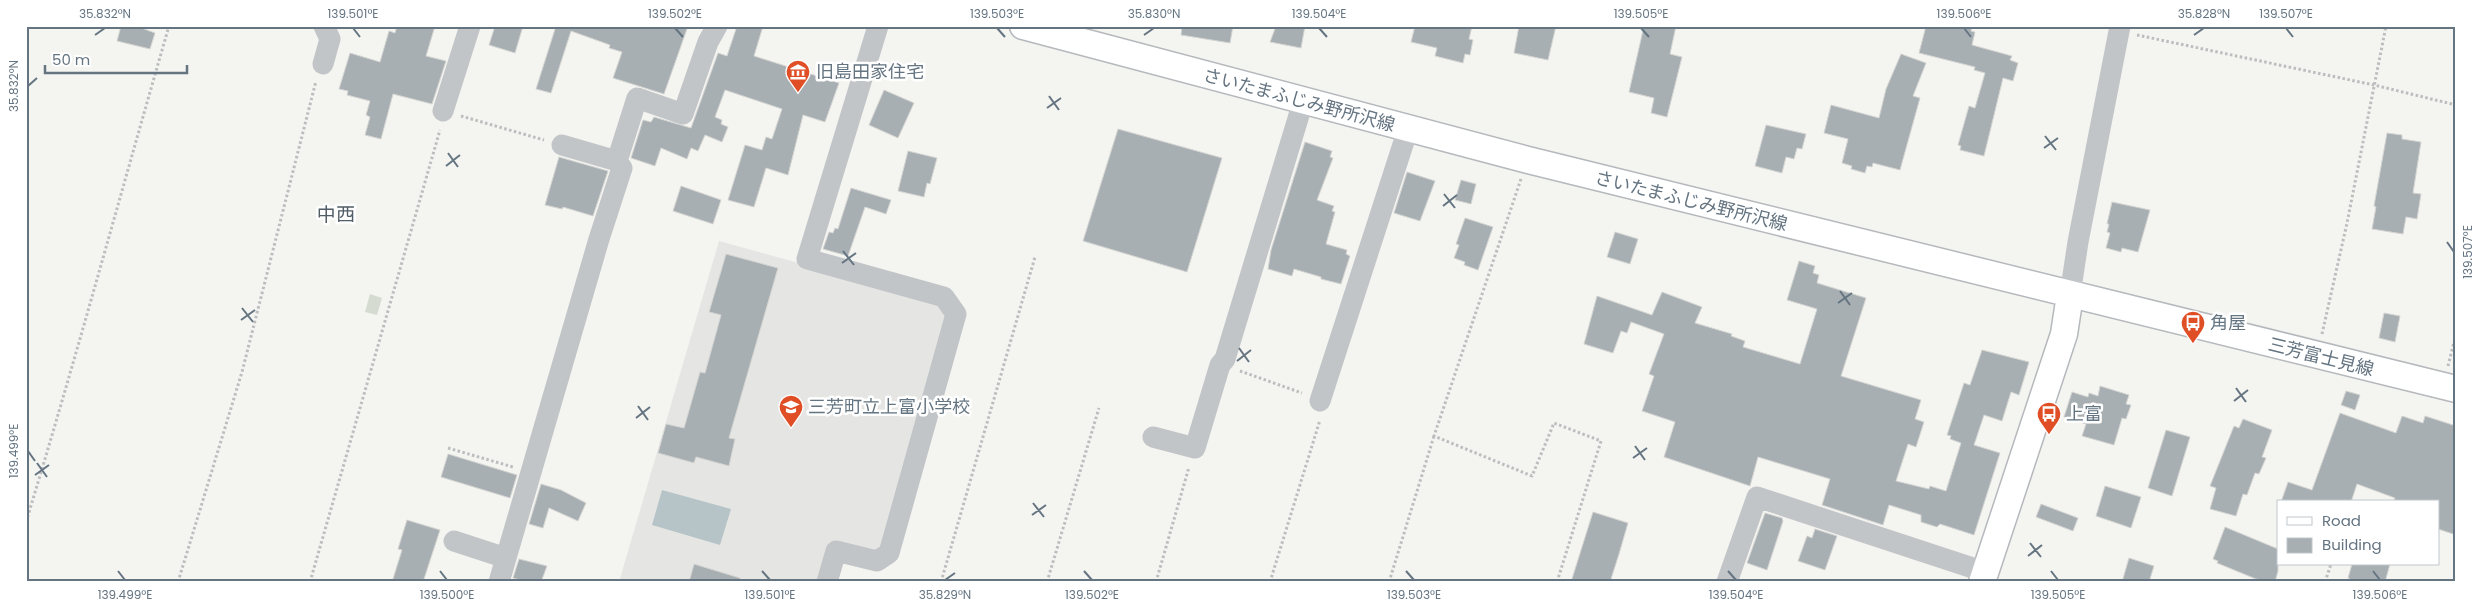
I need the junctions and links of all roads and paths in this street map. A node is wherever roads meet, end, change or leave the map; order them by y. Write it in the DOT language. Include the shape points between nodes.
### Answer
graph roads {
  1 [pos="169,26"];
  2 [pos="324,26"];
  3 [pos="470,26"];
  4 [pos="717,26"];
  5 [pos="878,26"];
  6 [pos="1023,26"];
  7 [pos="2386,26"];
  8 [pos="2120,29"];
  9 [pos="323,64"];
  10 [pos="2374,85"];
  11 [pos="1303,102"];
  12 [pos="2456,105"];
  13 [pos="443,111"];
  14 [pos="1408,129"];
  15 [pos="562,145"];
  16 [pos="1528,160"];
  17 [pos="617,161"];
  18 [pos="1035,257"];
  19 [pos="2070,295"];
  20 [pos="2456,334"];
  21 [pos="2317,356"];
  22 [pos="1220,365"];
  23 [pos="2449,388"];
  24 [pos="1320,401"];
  25 [pos="1099,408"];
  26 [pos="1434,436"];
  27 [pos="1153,437"];
  28 [pos="448,448"];
  29 [pos="1195,448"];
  30 [pos="531,469"];
  31 [pos="26,522"];
  32 [pos="454,541"];
  33 [pos="506,558"];
  34 [pos="2330,566"];
  35 [pos="1984,577"];
  36 [pos="178,582"];
  37 [pos="310,582"];
  38 [pos="499,582"];
  39 [pos="827,582"];
  40 [pos="941,582"];
  41 [pos="1047,582"];
  42 [pos="1156,582"];
  43 [pos="1270,582"];
  44 [pos="1388,582"];
  45 [pos="1557,582"];
  46 [pos="1727,582"];
  47 [pos="2325,582"];
  1 -- 31 [label="path"];
  2 -- 9 [label="street" via="330,39"];
  3 -- 13 [label="street"];
  4 -- 17 [label="street" via="708,42 683,114 637,98"];
  5 -- 39 [label="street" via="807,259 944,297 956,314 889,553 877,561 836,551"];
  6 -- 11 [label="main road, さいたまふじみ野所沢線"];
  7 -- 10 [label="path"];
  8 -- 10 [label="path"];
  8 -- 19 [label="street"];
  9 -- 36 [label="path" via="319,69 242,372"];
  10 -- 12 [label="path"];
  10 -- 21 [label="path"];
  11 -- 14 [label="main road, さいたまふじみ野所沢線"];
  11 -- 22 [label="street" via="1225,360"];
  13 -- 15 [label="path"];
  13 -- 37 [label="path" via="418,210"];
  14 -- 16 [label="main road, さいたまふじみ野所沢線"];
  14 -- 24 [label="street"];
  15 -- 17 [label="street"];
  16 -- 19 [label="main road, さいたまふじみ野所沢線"];
  16 -- 26 [label="path"];
  17 -- 30 [label="street" via="622,168"];
  18 -- 40 [label="path"];
  19 -- 21 [label="main road, 三芳富士見線"];
  19 -- 35 [label="main road" via="2064,334"];
  20 -- 23 [label="path"];
  21 -- 23 [label="main road, 三芳富士見線"];
  22 -- 24 [label="path"];
  22 -- 29 [label="street"];
  24 -- 43 [label="path" via="1320,425"];
  25 -- 41 [label="path"];
  26 -- 44 [label="path"];
  26 -- 45 [label="path" via="1532,476 1554,423 1601,441"];
  27 -- 29 [label="street"];
  28 -- 30 [label="path" via="525,471"];
  29 -- 42 [label="path"];
  30 -- 33 [label="street"];
  32 -- 33 [label="street"];
  33 -- 38 [label="street"];
  34 -- 47 [label="path"];
  35 -- 46 [label="street" via="1757,498"];
}
